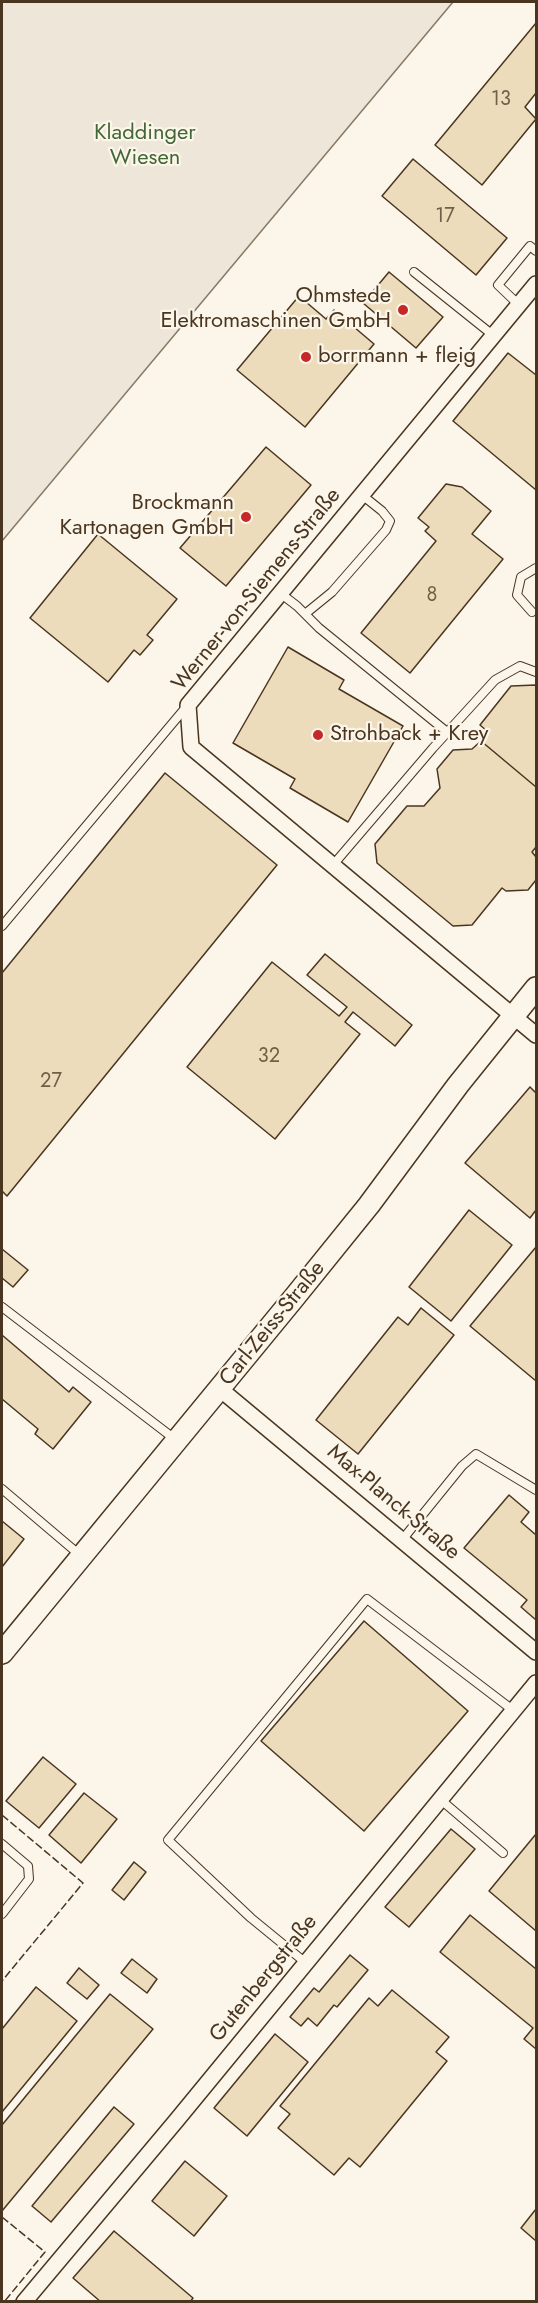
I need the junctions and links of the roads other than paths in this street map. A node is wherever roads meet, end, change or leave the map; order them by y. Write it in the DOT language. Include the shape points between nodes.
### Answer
graph roads {
  1 [pos="537,251"];
  2 [pos="414,272"];
  3 [pos="537,284"];
  4 [pos="519,305"];
  5 [pos="494,336"];
  6 [pos="362,495"];
  7 [pos="537,568"];
  8 [pos="280,593"];
  9 [pos="532,612"];
  10 [pos="305,614"];
  11 [pos="537,672"];
  12 [pos="188,705"];
  13 [pos="447,732"];
  14 [pos="333,866"];
  15 [pos="2,926"];
  16 [pos="537,988"];
  17 [pos="513,1016"];
  18 [pos="537,1035"];
  19 [pos="2,1307"];
  20 [pos="220,1389"];
  21 [pos="177,1441"];
  22 [pos="2,1489"];
  23 [pos="537,1490"];
  24 [pos="402,1540"];
  25 [pos="82,1557"];
  26 [pos="537,1652"];
  27 [pos="2,1653"];
  28 [pos="537,1683"];
  29 [pos="514,1711"];
  30 [pos="441,1800"];
  31 [pos="2,1844"];
  32 [pos="503,1853"];
  33 [pos="2,1914"];
  34 [pos="306,1963"];
  35 [pos="24,2301"];
  1 -- 4 [label="lane" via="530,246 498,285"];
  2 -- 5 [label="lane"];
  3 -- 4 [label="street, Werner-von-Siemens-Straße"];
  4 -- 5 [label="street, Werner-von-Siemens-Straße"];
  5 -- 6 [label="street, Werner-von-Siemens-Straße"];
  6 -- 8 [label="street, Werner-von-Siemens-Straße"];
  6 -- 10 [label="lane" via="390,520 386,530 332,592"];
  7 -- 9 [label="lane" via="521,577 517,595"];
  8 -- 10 [label="lane"];
  8 -- 12 [label="street, Werner-von-Siemens-Straße"];
  10 -- 13 [label="lane"];
  11 -- 13 [label="lane" via="520,666 495,680"];
  12 -- 14 [label="street, Werner-von-Siemens-Straße" via="191,747"];
  12 -- 15 [label="lane"];
  13 -- 14 [label="lane"];
  14 -- 17 [label="street, Werner-von-Siemens-Straße"];
  16 -- 17 [label="main road, Carl-Zeiss-Straße"];
  17 -- 18 [label="street, Werner-von-Siemens-Straße"];
  17 -- 20 [label="main road, Carl-Zeiss-Straße" via="369,1205"];
  19 -- 21 [label="lane"];
  20 -- 21 [label="main road, Carl-Zeiss-Straße"];
  20 -- 24 [label="street, Max-Planck-Straße"];
  21 -- 25 [label="main road, Carl-Zeiss-Straße"];
  22 -- 25 [label="lane"];
  23 -- 24 [label="lane" via="476,1454"];
  24 -- 26 [label="street, Max-Planck-Straße"];
  25 -- 27 [label="main road, Carl-Zeiss-Straße"];
  28 -- 29 [label="street, Gutenbergstraße"];
  29 -- 30 [label="street, Gutenbergstraße"];
  29 -- 34 [label="lane" via="367,1599 168,1840 251,1918"];
  30 -- 32 [label="lane"];
  30 -- 34 [label="street, Gutenbergstraße"];
  31 -- 33 [label="lane" via="28,1866 29,1879"];
  34 -- 35 [label="street, Gutenbergstraße"];
}
